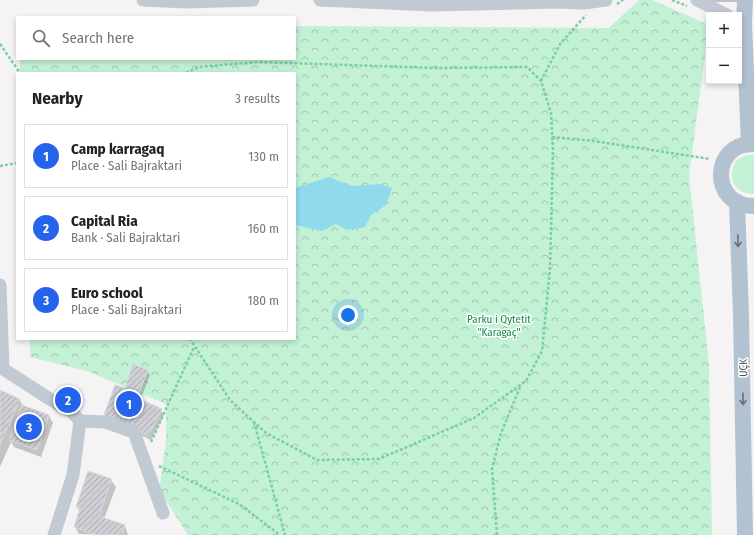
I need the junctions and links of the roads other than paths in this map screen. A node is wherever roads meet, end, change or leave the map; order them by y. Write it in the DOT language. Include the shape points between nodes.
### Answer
graph roads {
  1 [pos="143,0"];
  2 [pos="253,0"];
  3 [pos="320,0"];
  4 [pos="606,0"];
  5 [pos="697,0"];
  6 [pos="745,0"];
  7 [pos="721,12"];
  8 [pos="742,16"];
  9 [pos="742,28"];
  10 [pos="750,76"];
  11 [pos="751,144"];
  12 [pos="737,202"];
  13 [pos="754,206"];
  14 [pos="0,285"];
  15 [pos="1,367"];
  16 [pos="80,421"];
  17 [pos="162,513"];
  18 [pos="54,535"];
  19 [pos="745,535"];
  1 -- 2 [label="street"];
  3 -- 4 [label="street" via="432,4 584,4"];
  5 -- 7 [label="street"];
  6 -- 8 [label="main road"];
  9 -- 10 [label="main road"];
  10 -- 11 [label="main road"];
  11 -- 12 [label="main road" via="739,146 731,152 721,170 724,190"];
  12 -- 13 [label="main road"];
  12 -- 19 [label="main road, UÇK, one-way"];
  14 -- 15 [label="street"];
  15 -- 16 [label="street" via="71,410"];
  16 -- 17 [label="street" via="105,422 134,432"];
  16 -- 18 [label="street" via="73,475"];
}
